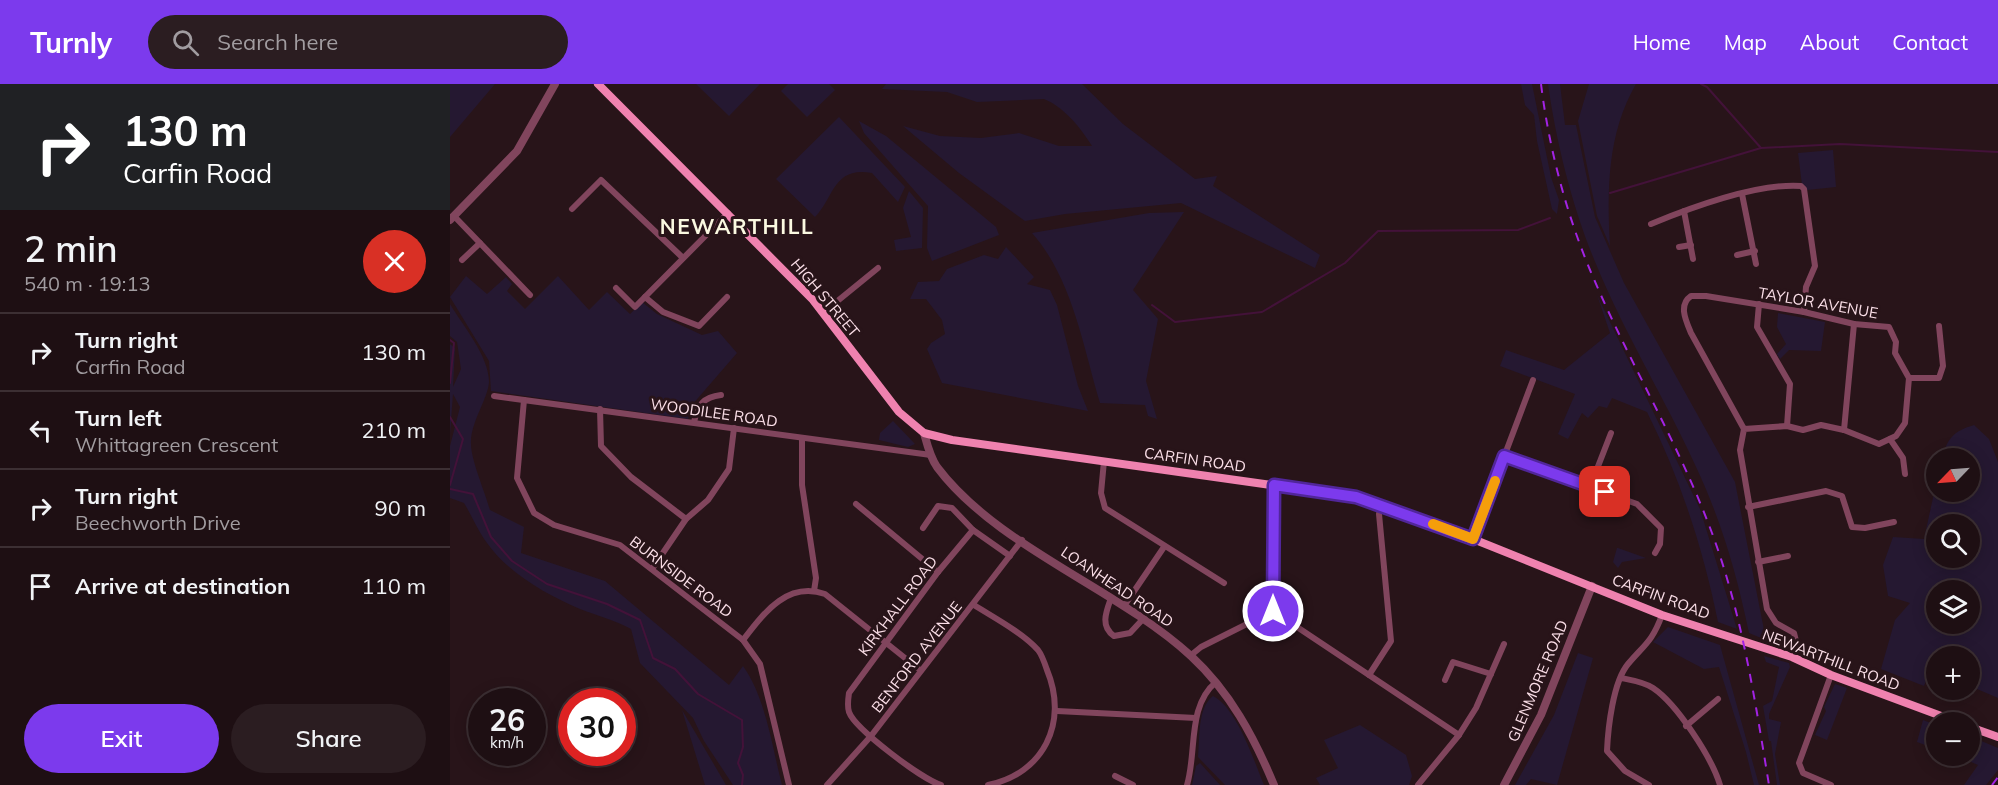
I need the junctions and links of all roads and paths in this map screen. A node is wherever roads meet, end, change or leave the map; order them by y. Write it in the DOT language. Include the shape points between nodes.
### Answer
graph roads {
  1 [pos="555,84"];
  2 [pos="598,84"];
  3 [pos="1742,194"];
  4 [pos="572,209"];
  5 [pos="1684,211"];
  6 [pos="728,213"];
  7 [pos="452,218"];
  8 [pos="1651,224"];
  9 [pos="480,243"];
  10 [pos="1691,245"];
  11 [pos="1679,248"];
  12 [pos="1755,251"];
  13 [pos="1737,255"];
  14 [pos="683,258"];
  15 [pos="1693,259"];
  16 [pos="462,260"];
  17 [pos="1756,264"];
  18 [pos="878,268"];
  19 [pos="616,288"];
  20 [pos="530,296"];
  21 [pos="645,297"];
  22 [pos="727,297"];
  23 [pos="1759,304"];
  24 [pos="824,312"];
  25 [pos="1804,312"];
  26 [pos="1854,324"];
  27 [pos="1939,326"];
  28 [pos="1909,378"];
  29 [pos="1533,380"];
  30 [pos="721,395"];
  31 [pos="494,396"];
  32 [pos="524,400"];
  33 [pos="600,410"];
  34 [pos="694,422"];
  35 [pos="1787,426"];
  36 [pos="734,428"];
  37 [pos="1744,429"];
  38 [pos="1844,430"];
  39 [pos="924,433"];
  40 [pos="1611,433"];
  41 [pos="802,438"];
  42 [pos="1890,439"];
  43 [pos="931,455"];
  44 [pos="1504,456"];
  45 [pos="1104,461"];
  46 [pos="1905,474"];
  47 [pos="1274,485"];
  48 [pos="1590,487"];
  49 [pos="856,504"];
  50 [pos="1748,507"];
  51 [pos="1378,514"];
  52 [pos="687,519"];
  53 [pos="1894,522"];
  54 [pos="923,528"];
  55 [pos="974,530"];
  56 [pos="1473,539"];
  57 [pos="1022,540"];
  58 [pos="1164,547"];
  59 [pos="1655,553"];
  60 [pos="1010,556"];
  61 [pos="1788,556"];
  62 [pos="1758,562"];
  63 [pos="652,569"];
  64 [pos="938,572"];
  65 [pos="1224,583"];
  66 [pos="1592,586"];
  67 [pos="814,591"];
  68 [pos="1111,598"];
  69 [pos="974,605"];
  70 [pos="1124,606"];
  71 [pos="1273,611"];
  72 [pos="1662,615"];
  73 [pos="1143,619"];
  74 [pos="1726,634"];
  75 [pos="743,640"];
  76 [pos="886,641"];
  77 [pos="1504,644"];
  78 [pos="1190,656"];
  79 [pos="1792,657"];
  80 [pos="920,670"];
  81 [pos="1491,674"];
  82 [pos="1369,675"];
  83 [pos="1831,675"];
  84 [pos="1621,678"];
  85 [pos="1445,680"];
  86 [pos="1216,682"];
  87 [pos="1718,699"];
  88 [pos="1057,711"];
  89 [pos="1930,712"];
  90 [pos="1196,718"];
  91 [pos="1686,726"];
  92 [pos="1980,731"];
  93 [pos="871,735"];
  94 [pos="1459,735"];
  95 [pos="1998,737"];
  96 [pos="1115,776"];
  97 [pos="789,785"];
  98 [pos="828,785"];
  99 [pos="941,785"];
  100 [pos="988,785"];
  101 [pos="1133,785"];
  102 [pos="1187,785"];
  103 [pos="1274,785"];
  104 [pos="1418,785"];
  105 [pos="1503,785"];
  106 [pos="1649,785"];
  107 [pos="1720,785"];
  108 [pos="1830,785"];
  1 -- 7 [label="street" via="517,151"];
  2 -- 6 [label="main road, HIGH STREET"];
  3 -- 5 [label="street"];
  3 -- 12 [label="street"];
  3 -- 25 [label="street" via="1794,185 1804,189 1815,266 1806,287"];
  4 -- 14 [label="street" via="601,180"];
  5 -- 8 [label="street"];
  5 -- 10 [label="street"];
  6 -- 14 [label="street"];
  6 -- 24 [label="main road, HIGH STREET"];
  7 -- 9 [label="street"];
  9 -- 16 [label="street"];
  9 -- 20 [label="street"];
  10 -- 11 [label="street"];
  10 -- 15 [label="street"];
  12 -- 13 [label="street"];
  12 -- 17 [label="street"];
  14 -- 21 [label="street"];
  18 -- 24 [label="street"];
  19 -- 21 [label="street" via="635,307"];
  21 -- 22 [label="street" via="663,312 699,326"];
  23 -- 25 [label="street, TAYLOR AVENUE"];
  23 -- 35 [label="street" via="1758,327 1790,384"];
  23 -- 37 [label="street, TAYLOR AVENUE" via="1696,296 1687,298 1684,305 1691,333"];
  24 -- 39 [label="main road, HIGH STREET" via="899,412"];
  25 -- 26 [label="street, TAYLOR AVENUE"];
  26 -- 28 [label="street, TAYLOR AVENUE" via="1889,327 1896,342 1895,353"];
  26 -- 38 [label="street"];
  27 -- 28 [label="street" via="1943,366 1939,378"];
  28 -- 42 [label="street" via="1905,423"];
  29 -- 44 [label="street"];
  30 -- 34 [label="street" via="708,396 697,407"];
  31 -- 32 [label="street, WOODILEE ROAD"];
  32 -- 33 [label="street, WOODILEE ROAD"];
  32 -- 63 [label="street, BURNSIDE ROAD" via="517,478 534,513 554,525 620,545"];
  33 -- 34 [label="street, WOODILEE ROAD"];
  33 -- 52 [label="street" via="601,446 631,477"];
  34 -- 36 [label="street, WOODILEE ROAD"];
  35 -- 37 [label="street"];
  35 -- 38 [label="street" via="1803,430 1821,425"];
  36 -- 41 [label="street, WOODILEE ROAD"];
  36 -- 52 [label="street" via="729,469 708,500"];
  37 -- 50 [label="street" via="1740,450"];
  38 -- 42 [label="street" via="1879,444"];
  39 -- 43 [label="street, LOANHEAD ROAD"];
  39 -- 45 [label="main road, CARFIN ROAD"];
  40 -- 48 [label="street"];
  41 -- 43 [label="street, WOODILEE ROAD"];
  41 -- 67 [label="street" via="802,485 816,578"];
  42 -- 46 [label="street" via="1903,458"];
  43 -- 57 [label="street, LOANHEAD ROAD" via="965,496"];
  44 -- 48 [label="street"];
  44 -- 56 [label="street"];
  45 -- 47 [label="main road, CARFIN ROAD"];
  45 -- 58 [label="street" via="1101,493 1105,508"];
  47 -- 56 [label="main road, CARFIN ROAD" via="1356,497"];
  47 -- 71 [label="street"];
  48 -- 59 [label="street" via="1637,504 1651,515 1661,528"];
  49 -- 64 [label="street"];
  50 -- 53 [label="street" via="1826,491 1842,496 1852,527"];
  50 -- 62 [label="street"];
  51 -- 82 [label="street" via="1391,641"];
  52 -- 63 [label="street"];
  54 -- 55 [label="street" via="938,506 952,508"];
  55 -- 60 [label="street"];
  55 -- 64 [label="street, KIRKHALL ROAD"];
  56 -- 66 [label="main road, CARFIN ROAD"];
  57 -- 60 [label="street, BENFORD AVENUE"];
  57 -- 68 [label="street, LOANHEAD ROAD"];
  58 -- 65 [label="street"];
  58 -- 70 [label="street"];
  60 -- 69 [label="street, BENFORD AVENUE"];
  61 -- 62 [label="street"];
  62 -- 79 [label="street" via="1768,614 1795,636"];
  63 -- 75 [label="street, BURNSIDE ROAD"];
  64 -- 76 [label="street, KIRKHALL ROAD"];
  66 -- 72 [label="main road, CARFIN ROAD"];
  66 -- 105 [label="street, GLENMORE ROAD" via="1541,715"];
  67 -- 75 [label="street" via="786,595 764,612"];
  67 -- 76 [label="street" via="825,594"];
  68 -- 70 [label="street, LOANHEAD ROAD"];
  68 -- 73 [label="street" via="1105,625 1114,636 1130,633"];
  69 -- 80 [label="street, BENFORD AVENUE"];
  69 -- 88 [label="street" via="1039,650 1053,684"];
  70 -- 73 [label="street, LOANHEAD ROAD"];
  71 -- 78 [label="street"];
  71 -- 82 [label="street"];
  72 -- 74 [label="main road, CARFIN ROAD"];
  72 -- 84 [label="street" via="1650,643 1626,666"];
  73 -- 78 [label="street, LOANHEAD ROAD"];
  74 -- 79 [label="main road, NEWARTHILL ROAD"];
  75 -- 97 [label="street, BURNSIDE ROAD" via="760,664"];
  76 -- 80 [label="street"];
  76 -- 93 [label="street, KIRKHALL ROAD" via="849,693 853,719"];
  77 -- 81 [label="street"];
  78 -- 86 [label="street, LOANHEAD ROAD"];
  79 -- 83 [label="main road, NEWARTHILL ROAD"];
  80 -- 93 [label="street, BENFORD AVENUE"];
  81 -- 85 [label="street" via="1453,662"];
  81 -- 94 [label="street"];
  82 -- 94 [label="street"];
  83 -- 89 [label="main road, NEWARTHILL ROAD"];
  83 -- 108 [label="street" via="1799,762 1803,773"];
  84 -- 91 [label="street" via="1651,687 1665,697"];
  84 -- 106 [label="street" via="1608,723 1607,751 1624,771"];
  86 -- 90 [label="street" via="1202,701"];
  86 -- 103 [label="street, LOANHEAD ROAD" via="1256,743"];
  87 -- 91 [label="street"];
  88 -- 90 [label="street"];
  88 -- 100 [label="street" via="1052,730 1034,763 1008,781"];
  90 -- 102 [label="street"];
  91 -- 107 [label="street" via="1711,762"];
  92 -- 95 [label="main road"];
  93 -- 98 [label="street, BENFORD AVENUE"];
  93 -- 99 [label="street, KIRKHALL ROAD" via="894,756"];
  94 -- 104 [label="street"];
  96 -- 101 [label="street"];
}
